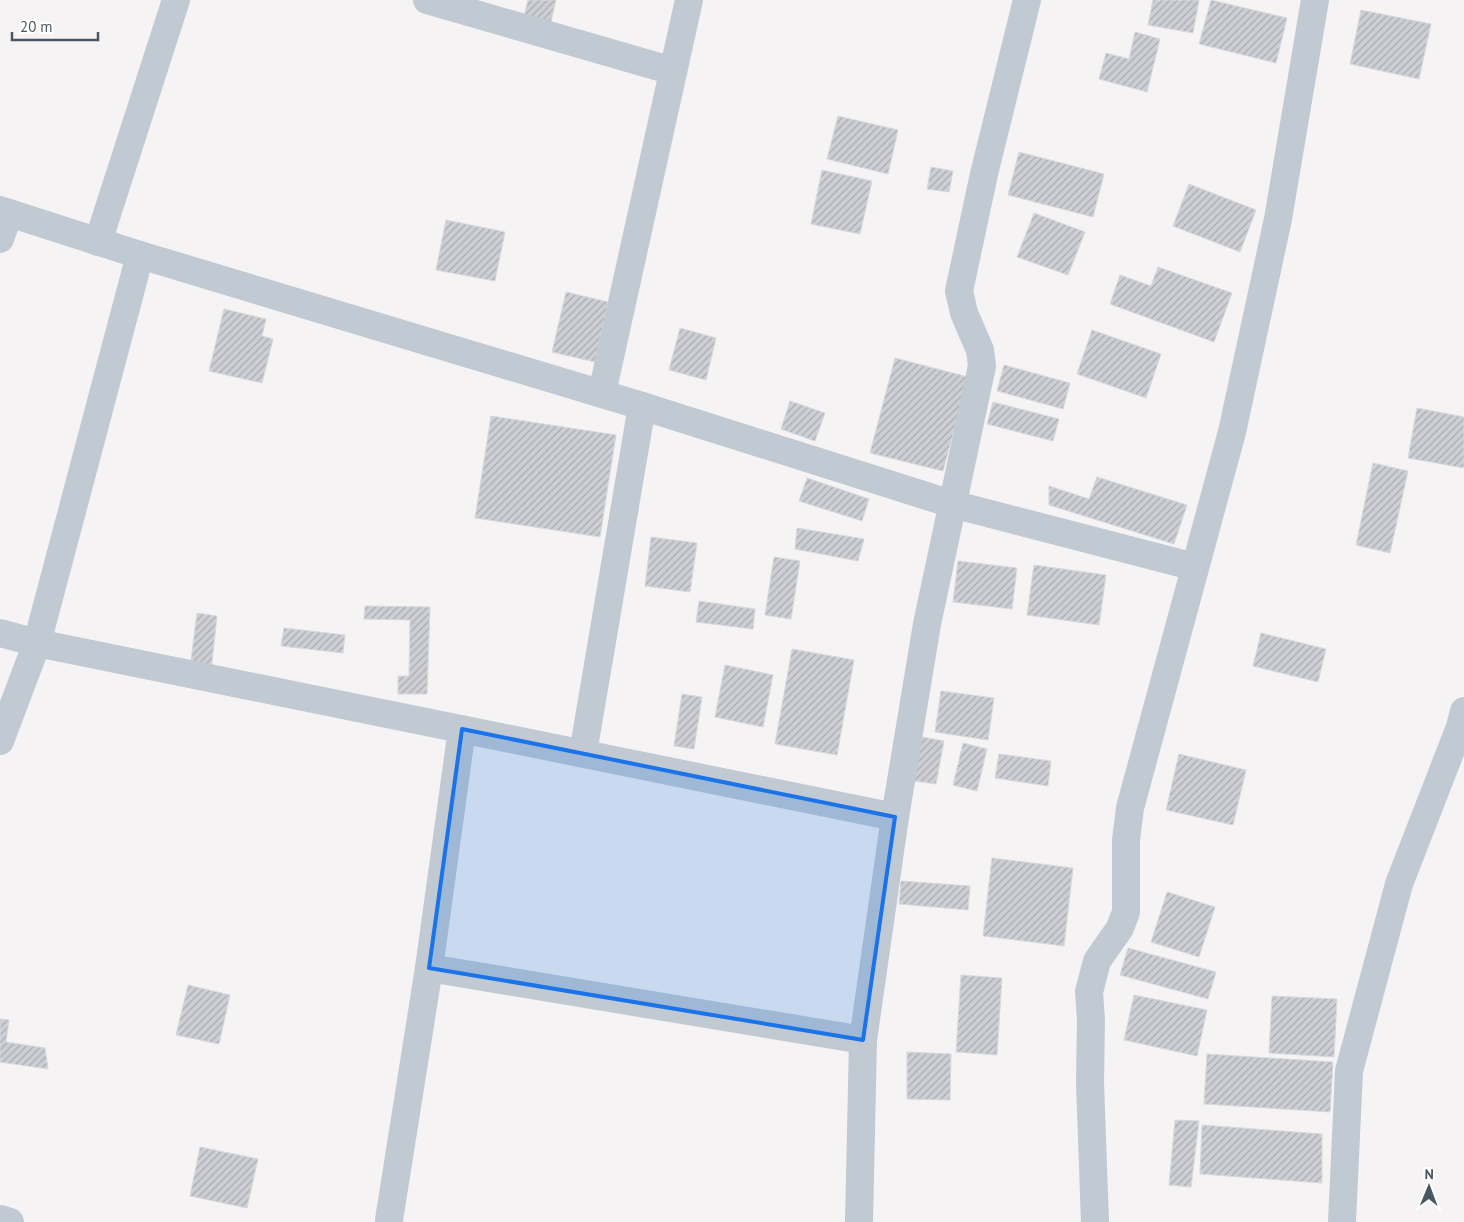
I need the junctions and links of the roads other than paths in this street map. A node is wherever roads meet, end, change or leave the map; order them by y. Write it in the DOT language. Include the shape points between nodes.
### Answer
graph roads {
  1 [pos="176,0"];
  2 [pos="427,0"];
  3 [pos="689,0"];
  4 [pos="1026,0"];
  5 [pos="1315,0"];
  6 [pos="673,72"];
  7 [pos="4,212"];
  8 [pos="0,239"];
  9 [pos="98,242"];
  10 [pos="140,255"];
  11 [pos="602,394"];
  12 [pos="642,406"];
  13 [pos="952,504"];
  14 [pos="1196,567"];
  15 [pos="0,633"];
  16 [pos="37,643"];
  17 [pos="1464,711"];
  18 [pos="462,729"];
  19 [pos="0,740"];
  20 [pos="583,753"];
  21 [pos="895,817"];
  22 [pos="429,968"];
  23 [pos="863,1040"];
  24 [pos="0,1219"];
  25 [pos="394,1221"];
  26 [pos="10,1222"];
  27 [pos="859,1222"];
  28 [pos="1095,1222"];
  29 [pos="1342,1222"];
  1 -- 9 [label="street"];
  2 -- 6 [label="street"];
  3 -- 6 [label="street"];
  4 -- 13 [label="street" via="959,291 964,313 980,350 982,366"];
  5 -- 14 [label="street" via="1278,218 1232,432"];
  6 -- 11 [label="street"];
  7 -- 8 [label="street"];
  7 -- 9 [label="street"];
  9 -- 10 [label="street"];
  10 -- 11 [label="street"];
  10 -- 16 [label="street"];
  11 -- 12 [label="street"];
  12 -- 13 [label="street"];
  12 -- 20 [label="street"];
  13 -- 14 [label="street"];
  13 -- 21 [label="street" via="927,624"];
  14 -- 28 [label="street" via="1130,808 1126,840 1126,912 1120,928 1097,962 1089,992"];
  15 -- 16 [label="street"];
  16 -- 18 [label="street"];
  16 -- 19 [label="street"];
  17 -- 29 [label="street" via="1399,884 1349,1071"];
  18 -- 20 [label="street"];
  18 -- 22 [label="street"];
  20 -- 21 [label="street"];
  21 -- 23 [label="street"];
  22 -- 23 [label="street"];
  22 -- 25 [label="street"];
  23 -- 27 [label="street"];
  24 -- 26 [label="street"];
}
